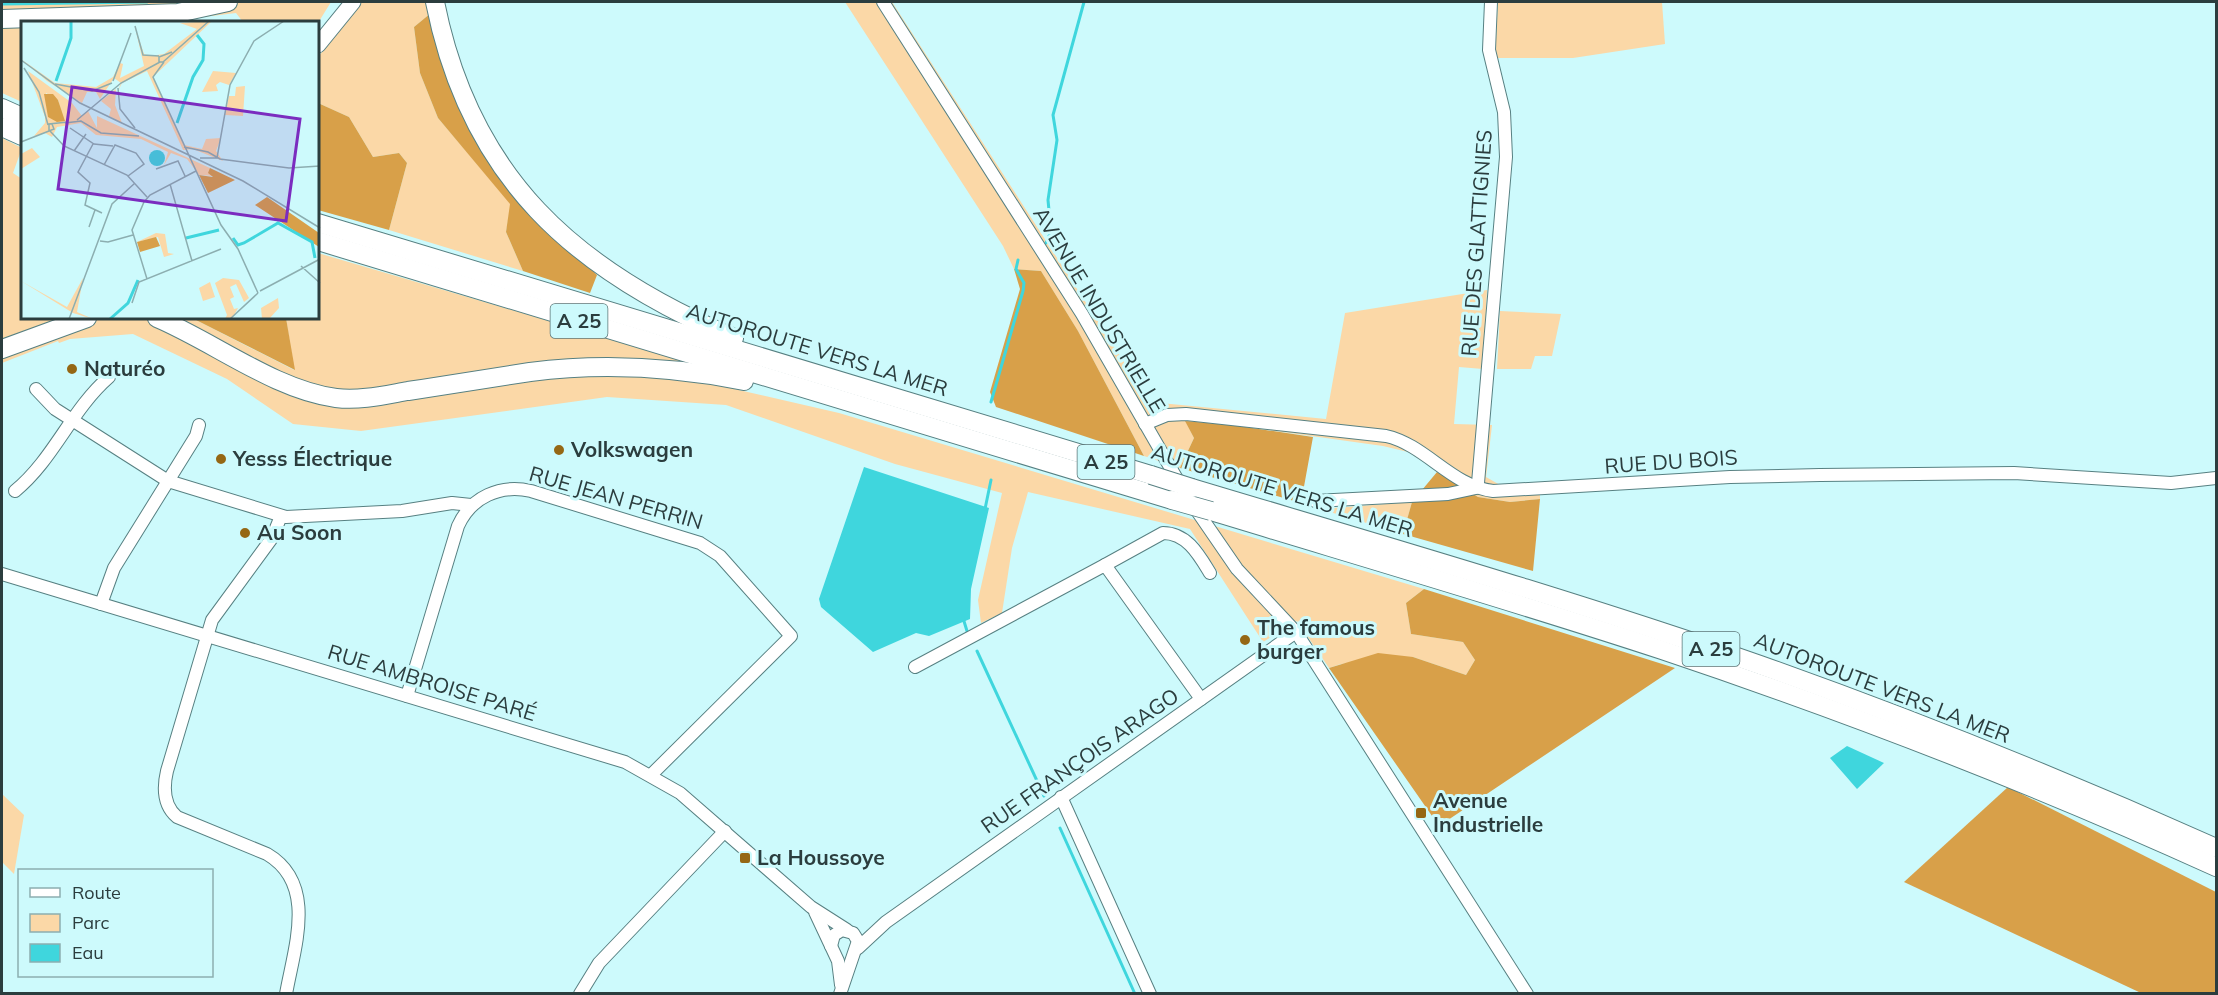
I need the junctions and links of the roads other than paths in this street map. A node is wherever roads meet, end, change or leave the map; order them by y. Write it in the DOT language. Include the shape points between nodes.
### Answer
graph roads {
  1 [pos="228,2"];
  2 [pos="339,2"];
  3 [pos="353,2"];
  4 [pos="435,2"];
  5 [pos="883,2"];
  6 [pos="1491,2"];
  7 [pos="2,19"];
  8 [pos="320,33"];
  9 [pos="320,43"];
  10 [pos="2,108"];
  11 [pos="21,117"];
  12 [pos="2,127"];
  13 [pos="21,136"];
  14 [pos="320,224"];
  15 [pos="320,242"];
  16 [pos="57,320"];
  17 [pos="81,320"];
  18 [pos="161,320"];
  19 [pos="5,344"];
  20 [pos="782,363"];
  21 [pos="109,377"];
  22 [pos="36,389"];
  23 [pos="840,400"];
  24 [pos="71,420"];
  25 [pos="1145,424"];
  26 [pos="200,425"];
  27 [pos="2217,478"];
  28 [pos="168,481"];
  29 [pos="1476,488"];
  30 [pos="15,490"];
  31 [pos="1315,501"];
  32 [pos="471,505"];
  33 [pos="281,516"];
  34 [pos="1105,565"];
  35 [pos="1210,573"];
  36 [pos="2,574"];
  37 [pos="101,604"];
  38 [pos="1296,632"];
  39 [pos="207,637"];
  40 [pos="915,667"];
  41 [pos="407,696"];
  42 [pos="1201,699"];
  43 [pos="651,774"];
  44 [pos="1061,797"];
  45 [pos="725,831"];
  46 [pos="2217,848"];
  47 [pos="2217,867"];
  48 [pos="811,907"];
  49 [pos="886,922"];
  50 [pos="849,931"];
  51 [pos="832,949"];
  52 [pos="856,950"];
  53 [pos="286,993"];
  54 [pos="580,993"];
  55 [pos="840,993"];
  56 [pos="1150,993"];
  57 [pos="1527,993"];
  1 -- 7 [label="highway" via="178,13"];
  2 -- 8 [label="main road"];
  3 -- 9 [label="main road"];
  4 -- 20 [label="highway" via="453,68 474,119 500,162 544,218 586,256 625,283 682,315 770,351"];
  5 -- 25 [label="street, AVENUE INDUSTRIELLE" via="1082,314"];
  6 -- 29 [label="street, RUE DES GLATTIGNIES" via="1489,50 1504,112 1506,148"];
  10 -- 11 [label="highway"];
  12 -- 13 [label="highway"];
  14 -- 20 [label="highway, AUTOROUTE VERS LA MER / A 25"];
  15 -- 23 [label="highway, A 25"];
  16 -- 19 [label="main road"];
  17 -- 19 [label="highway"];
  18 -- 23 [label="highway" via="280,379 338,398 368,398 556,369 616,368 711,375"];
  20 -- 46 [label="highway, AUTOROUTE VERS LA MER / A 25, bridge" via="1590,609 1758,665 2019,764"];
  21 -- 24 [label="street" via="89,394"];
  22 -- 24 [label="street"];
  23 -- 47 [label="highway, A 25, bridge" via="1620,637 1745,679 1963,759"];
  24 -- 28 [label="street"];
  24 -- 30 [label="street" via="36,471"];
  25 -- 29 [label="street, RUE DU BOIS" via="1167,415 1186,414 1386,436 1409,445"];
  25 -- 38 [label="street, AVENUE INDUSTRIELLE" via="1223,550"];
  26 -- 28 [label="street"];
  27 -- 29 [label="street, RUE DU BOIS" via="2171,483 2014,473 1820,475 1509,492"];
  28 -- 33 [label="street"];
  28 -- 37 [label="street" via="111,573"];
  29 -- 31 [label="street" via="1448,494"];
  32 -- 33 [label="street" via="299,519"];
  32 -- 41 [label="street" via="458,526"];
  32 -- 43 [label="street, RUE JEAN PERRIN" via="494,492 525,489 706,545 791,636"];
  33 -- 39 [label="street" via="272,538 215,615"];
  34 -- 35 [label="street" via="1163,533 1172,533 1184,539"];
  34 -- 40 [label="street"];
  34 -- 42 [label="street"];
  36 -- 37 [label="street, RUE AMBROISE PARÉ"];
  37 -- 39 [label="street, RUE AMBROISE PARÉ"];
  38 -- 42 [label="street, RUE FRANÇOIS ARAGO"];
  38 -- 57 [label="street, AVENUE INDUSTRIELLE"];
  39 -- 41 [label="street, RUE AMBROISE PARÉ"];
  39 -- 53 [label="street" via="167,771 166,797 182,820 267,854 289,875 300,914"];
  41 -- 43 [label="street, RUE AMBROISE PARÉ" via="609,756"];
  42 -- 44 [label="street, RUE FRANÇOIS ARAGO"];
  43 -- 45 [label="street, RUE AMBROISE PARÉ"];
  44 -- 49 [label="street, RUE FRANÇOIS ARAGO"];
  44 -- 56 [label="street"];
  45 -- 48 [label="street, RUE AMBROISE PARÉ"];
  45 -- 54 [label="street" via="599,963"];
  48 -- 50 [label="street, RUE AMBROISE PARÉ"];
  48 -- 51 [label="street, RUE AMBROISE PARÉ" via="827,932"];
  49 -- 50 [label="street, RUE FRANÇOIS ARAGO" via="868,930"];
  49 -- 52 [label="street, RUE FRANÇOIS ARAGO"];
  50 -- 51 [label="street" via="834,935"];
  50 -- 52 [label="street" via="857,939"];
  51 -- 52 [label="street" via="843,957"];
  51 -- 55 [label="street, RUE FRANÇOIS ARAGO" via="841,972"];
  52 -- 55 [label="street, RUE FRANÇOIS ARAGO"];
}
